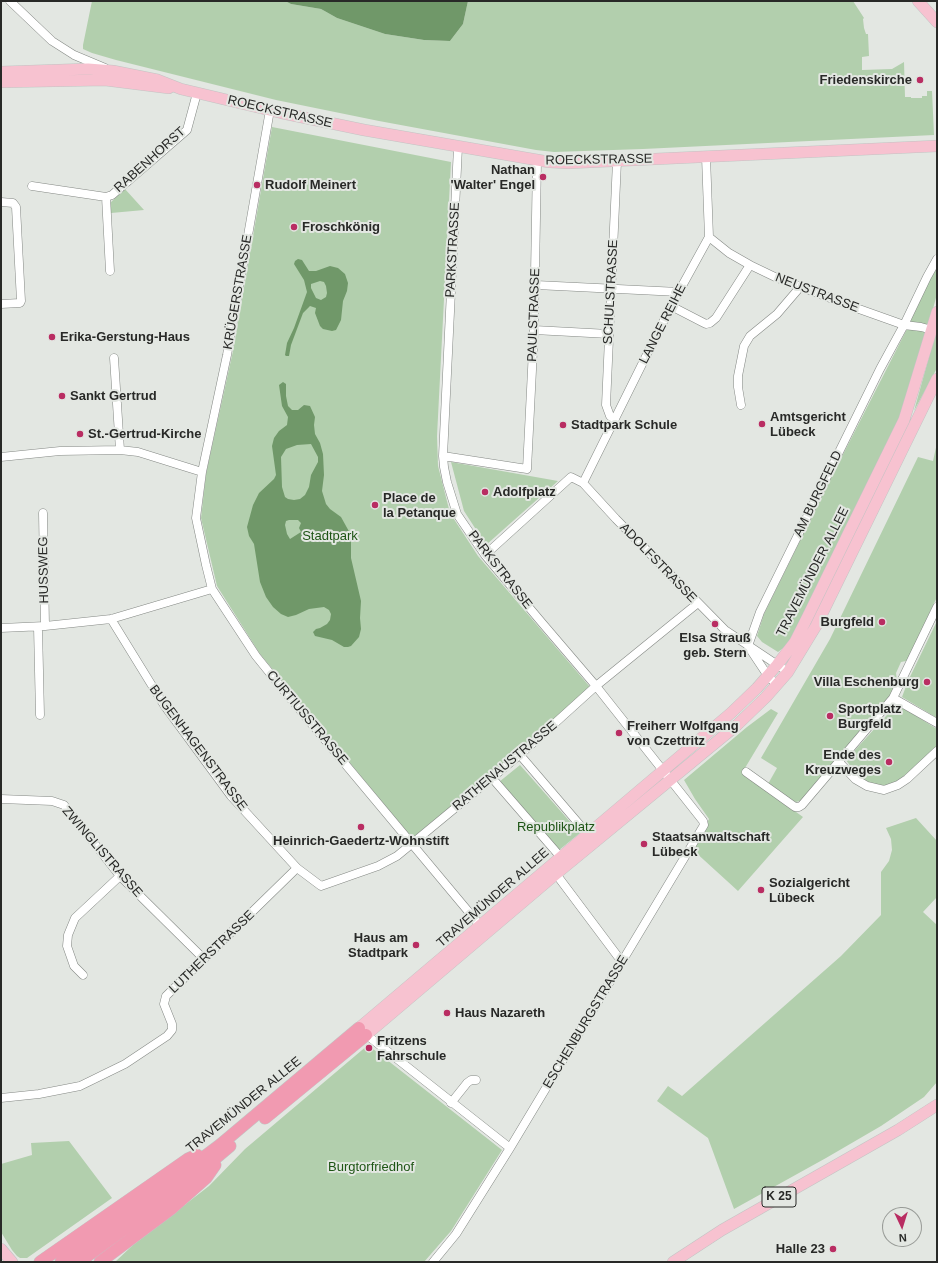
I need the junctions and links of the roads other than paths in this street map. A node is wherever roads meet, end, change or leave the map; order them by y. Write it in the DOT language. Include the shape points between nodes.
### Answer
graph roads {
  1 [pos="10,1"];
  2 [pos="922,2"];
  3 [pos="937,22"];
  4 [pos="71,53"];
  5 [pos="113,71"];
  6 [pos="1,72"];
  7 [pos="70,75"];
  8 [pos="1,82"];
  9 [pos="181,89"];
  10 [pos="197,93"];
  11 [pos="270,110"];
  12 [pos="458,147"];
  13 [pos="934,148"];
  14 [pos="706,157"];
  15 [pos="537,161"];
  16 [pos="617,161"];
  17 [pos="32,186"];
  18 [pos="106,197"];
  19 [pos="1,202"];
  20 [pos="709,238"];
  21 [pos="937,259"];
  22 [pos="750,265"];
  23 [pos="110,271"];
  24 [pos="536,285"];
  25 [pos="801,286"];
  26 [pos="611,289"];
  27 [pos="679,292"];
  28 [pos="1,304"];
  29 [pos="671,306"];
  30 [pos="937,312"];
  31 [pos="904,325"];
  32 [pos="534,330"];
  33 [pos="932,330"];
  34 [pos="609,334"];
  35 [pos="114,358"];
  36 [pos="936,385"];
  37 [pos="741,405"];
  38 [pos="615,419"];
  39 [pos="120,450"];
  40 [pos="443,456"];
  41 [pos="1,457"];
  42 [pos="202,472"];
  43 [pos="583,483"];
  44 [pos="43,513"];
  45 [pos="485,555"];
  46 [pos="212,589"];
  47 [pos="698,603"];
  48 [pos="937,607"];
  49 [pos="111,619"];
  50 [pos="41,627"];
  51 [pos="1,628"];
  52 [pos="748,646"];
  53 [pos="778,665"];
  54 [pos="788,672"];
  55 [pos="768,676"];
  56 [pos="777,685"];
  57 [pos="596,686"];
  58 [pos="894,698"];
  59 [pos="40,715"];
  60 [pos="937,723"];
  61 [pos="937,750"];
  62 [pos="520,755"];
  63 [pos="839,762"];
  64 [pos="663,771"];
  65 [pos="746,772"];
  66 [pos="492,778"];
  67 [pos="671,780"];
  68 [pos="1,799"];
  69 [pos="591,839"];
  70 [pos="412,843"];
  71 [pos="564,861"];
  72 [pos="297,868"];
  73 [pos="553,870"];
  74 [pos="120,876"];
  75 [pos="484,929"];
  76 [pos="204,959"];
  77 [pos="622,962"];
  78 [pos="83,975"];
  79 [pos="362,1032"];
  80 [pos="476,1080"];
  81 [pos="1,1098"];
  82 [pos="937,1098"];
  83 [pos="451,1102"];
  84 [pos="937,1105"];
  85 [pos="937,1114"];
  86 [pos="898,1130"];
  87 [pos="222,1148"];
  88 [pos="510,1148"];
  89 [pos="1,1249"];
  90 [pos="12,1262"];
  91 [pos="40,1262"];
  92 [pos="61,1262"];
  93 [pos="79,1262"];
  94 [pos="100,1262"];
  95 [pos="433,1262"];
  96 [pos="673,1262"];
  1 -- 4 [label="street, ROECKSTRASSE" via="52,41"];
  2 -- 3 [label="main road"];
  4 -- 5 [label="street, ROECKSTRASSE"];
  4 -- 7 [label="street"];
  5 -- 7 [label="main road, ROECKSTRASSE"];
  5 -- 9 [label="main road, ROECKSTRASSE" via="158,80"];
  6 -- 7 [label="main road"];
  7 -- 8 [label="main road"];
  7 -- 9 [label="main road, ROECKSTRASSE"];
  9 -- 10 [label="main road, ROECKSTRASSE"];
  10 -- 11 [label="main road, ROECKSTRASSE"];
  10 -- 18 [label="street, RABENHORST" via="186,130 112,195"];
  11 -- 12 [label="main road, ROECKSTRASSE"];
  11 -- 42 [label="street, KRÜGERSTRASSE" via="227,355"];
  12 -- 15 [label="main road, ROECKSTRASSE"];
  12 -- 40 [label="street, PARKSTRASSE"];
  13 -- 14 [label="main road, ROECKSTRASSE"];
  14 -- 16 [label="main road, ROECKSTRASSE"];
  14 -- 20 [label="street"];
  15 -- 16 [label="main road, ROECKSTRASSE"];
  15 -- 24 [label="street, PAULSTRASSE"];
  16 -- 26 [label="street, SCHULSTRASSE"];
  17 -- 18 [label="street, RABENHORST"];
  18 -- 23 [label="street"];
  19 -- 28 [label="street" via="13,203 16,207 21,302"];
  20 -- 22 [label="street, NEUSTRASSE"];
  20 -- 27 [label="street, LANGE REIHE"];
  21 -- 31 [label="street, AM BURGFELD"];
  22 -- 25 [label="street, NEUSTRASSE"];
  22 -- 29 [label="street" via="716,318 710,323 706,324"];
  24 -- 26 [label="street"];
  24 -- 32 [label="street, PAULSTRASSE"];
  25 -- 31 [label="street, NEUSTRASSE"];
  25 -- 37 [label="street" via="777,314 750,336 744,346 738,376"];
  26 -- 27 [label="street"];
  26 -- 34 [label="street, SCHULSTRASSE"];
  27 -- 29 [label="street, LANGE REIHE"];
  29 -- 38 [label="street, LANGE REIHE"];
  30 -- 33 [label="main road, TRAVEMÜNDER ALLEE"];
  31 -- 33 [label="street, NEUSTRASSE"];
  31 -- 52 [label="street, AM BURGFELD" via="760,612"];
  32 -- 34 [label="street"];
  32 -- 40 [label="street, PAULSTRASSE" via="527,469"];
  33 -- 53 [label="main road, TRAVEMÜNDER ALLEE" via="901,426 795,642"];
  34 -- 38 [label="street, SCHULSTRASSE" via="606,405 610,416"];
  35 -- 39 [label="street"];
  36 -- 54 [label="main road, TRAVEMÜNDER ALLEE" via="816,626"];
  38 -- 43 [label="street, LANGE REIHE"];
  39 -- 41 [label="street" via="60,451"];
  39 -- 42 [label="street" via="138,452"];
  40 -- 45 [label="street, PARKSTRASSE" via="445,475 457,514"];
  42 -- 46 [label="street, CURTIUSSTRASSE" via="196,518"];
  43 -- 45 [label="street, ADOLFSTRASSE" via="571,477"];
  43 -- 47 [label="street, ADOLFSTRASSE"];
  44 -- 50 [label="street, HUSSWEG"];
  45 -- 57 [label="street, PARKSTRASSE"];
  46 -- 49 [label="street"];
  46 -- 70 [label="street, CURTIUSSTRASSE" via="256,656"];
  47 -- 52 [label="street, ADOLFSTRASSE" via="725,630"];
  47 -- 57 [label="street, RATHENAUSTRASSE"];
  48 -- 58 [label="street"];
  49 -- 50 [label="street"];
  49 -- 72 [label="street, BUGENHAGENSTRASSE" via="164,705 231,796"];
  50 -- 51 [label="street"];
  50 -- 59 [label="street, HUSSWEG"];
  52 -- 53 [label="street, ADOLFSTRASSE"];
  52 -- 55 [label="street, ADOLFSTRASSE"];
  53 -- 54 [label="street, ADOLFSTRASSE"];
  53 -- 55 [label="main road, TRAVEMÜNDER ALLEE"];
  54 -- 56 [label="main road, TRAVEMÜNDER ALLEE"];
  55 -- 56 [label="street, ADOLFSTRASSE"];
  55 -- 64 [label="main road, TRAVEMÜNDER ALLEE" via="731,713"];
  56 -- 67 [label="main road, TRAVEMÜNDER ALLEE" via="737,725"];
  57 -- 62 [label="street, RATHENAUSTRASSE"];
  57 -- 64 [label="street, PARKSTRASSE"];
  58 -- 60 [label="street"];
  58 -- 63 [label="street"];
  61 -- 63 [label="street" via="907,779 884,790 867,786 855,779"];
  62 -- 66 [label="street, RATHENAUSTRASSE"];
  62 -- 69 [label="street"];
  63 -- 65 [label="street" via="799,807 795,807"];
  64 -- 67 [label="street, PARKSTRASSE"];
  64 -- 69 [label="main road, TRAVEMÜNDER ALLEE"];
  66 -- 70 [label="street, RATHENAUSTRASSE"];
  66 -- 71 [label="street"];
  67 -- 69 [label="main road, TRAVEMÜNDER ALLEE"];
  67 -- 77 [label="street, ESCHENBURGSTRASSE" via="704,825"];
  68 -- 74 [label="street, ZWINGLISTRASSE" via="52,801 64,805"];
  69 -- 71 [label="main road, TRAVEMÜNDER ALLEE"];
  70 -- 72 [label="street, RATHENAUSTRASSE" via="397,856 378,866 321,886"];
  70 -- 75 [label="street, CURTIUSSTRASSE"];
  71 -- 73 [label="main road, TRAVEMÜNDER ALLEE"];
  72 -- 76 [label="street, LUTHERSTRASSE"];
  73 -- 75 [label="main road, TRAVEMÜNDER ALLEE"];
  73 -- 77 [label="street"];
  74 -- 76 [label="street, ZWINGLISTRASSE"];
  74 -- 78 [label="street" via="75,918 68,935 67,946 74,966"];
  75 -- 79 [label="main road, TRAVEMÜNDER ALLEE"];
  76 -- 81 [label="street, LUTHERSTRASSE" via="166,996 164,1004 172,1024 172,1030 167,1036 115,1069 80,1086"];
  77 -- 88 [label="street, ESCHENBURGSTRASSE"];
  79 -- 83 [label="street"];
  79 -- 87 [label="highway, TRAVEMÜNDER ALLEE"];
  80 -- 83 [label="street" via="467,1083"];
  82 -- 86 [label="main road, K 25"];
  83 -- 88 [label="street"];
  84 -- 86 [label="main road, K 25"];
  85 -- 86 [label="main road, K 25"];
  86 -- 96 [label="main road, K 25" via="752,1212"];
  87 -- 91 [label="highway" via="188,1159"];
  87 -- 92 [label="highway, TRAVEMÜNDER ALLEE"];
  87 -- 93 [label="highway, TRAVEMÜNDER ALLEE" via="178,1189"];
  87 -- 94 [label="highway" via="206,1178 171,1209"];
  88 -- 95 [label="street, ESCHENBURGSTRASSE" via="456,1234"];
  89 -- 90 [label="main road"];
}
